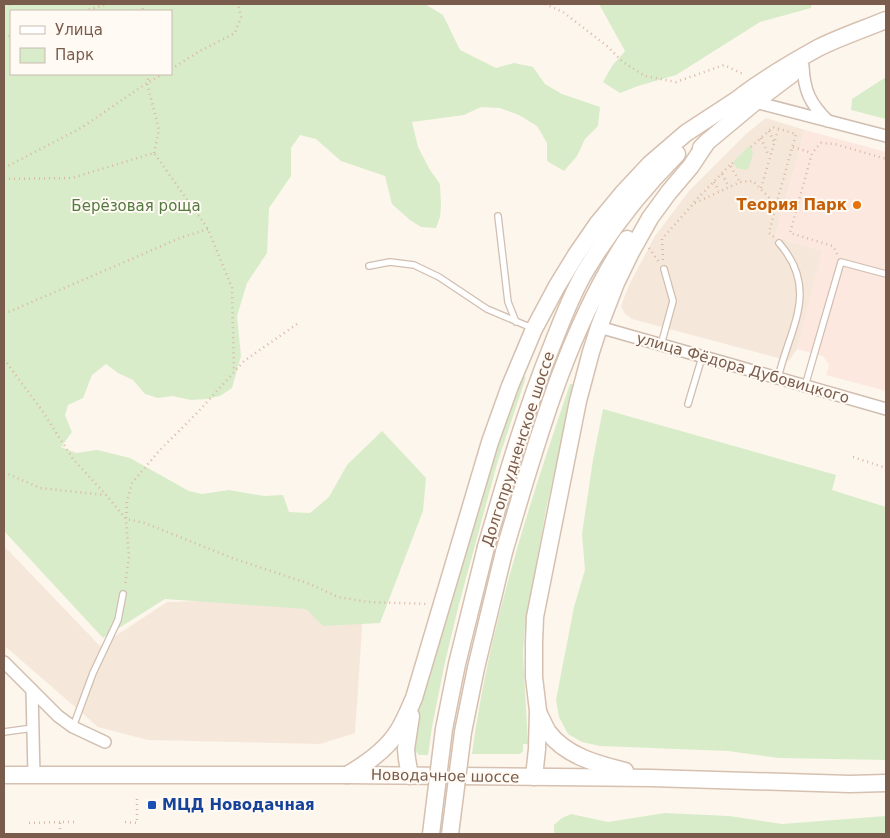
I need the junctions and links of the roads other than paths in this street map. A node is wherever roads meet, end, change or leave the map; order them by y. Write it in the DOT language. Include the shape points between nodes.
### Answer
graph roads {
  1 [pos="879,23"];
  2 [pos="803,66"];
  3 [pos="735,101"];
  4 [pos="755,102"];
  5 [pos="829,122"];
  6 [pos="886,136"];
  7 [pos="707,142"];
  8 [pos="498,216"];
  9 [pos="779,243"];
  10 [pos="369,266"];
  11 [pos="664,269"];
  12 [pos="886,274"];
  13 [pos="516,322"];
  14 [pos="599,327"];
  15 [pos="534,329"];
  16 [pos="661,345"];
  17 [pos="702,357"];
  18 [pos="778,378"];
  19 [pos="805,386"];
  20 [pos="688,404"];
  21 [pos="886,409"];
  22 [pos="123,594"];
  23 [pos="4,662"];
  24 [pos="32,690"];
  25 [pos="414,698"];
  26 [pos="538,711"];
  27 [pos="73,727"];
  28 [pos="33,728"];
  29 [pos="4,732"];
  30 [pos="105,742"];
  31 [pos="4,775"];
  32 [pos="34,775"];
  33 [pos="347,775"];
  34 [pos="410,776"];
  35 [pos="534,777"];
  36 [pos="651,778"];
  37 [pos="886,783"];
  38 [pos="431,834"];
  39 [pos="450,834"];
  1 -- 2 [label="street, Долгопрудненское шоссе"];
  1 -- 3 [label="street, Долгопрудненское шоссе" via="820,48"];
  2 -- 4 [label="street, Долгопрудненское шоссе"];
  2 -- 5 [label="street" via="811,102"];
  3 -- 15 [label="street" via="686,133 622,194 576,255"];
  3 -- 38 [label="street, Долгопрудненское шоссе, bridge" via="660,170 630,206 586,271 565,312 523,424 486,548 444,729"];
  4 -- 5 [label="street"];
  4 -- 7 [label="street, Долгопрудненское шоссе"];
  5 -- 6 [label="street"];
  7 -- 14 [label="street" via="650,218 616,283"];
  7 -- 39 [label="street, Долгопрудненское шоссе, bridge" via="644,212 602,280 559,378 504,552 478,659 463,732"];
  8 -- 13 [label="lane" via="508,302"];
  9 -- 18 [label="lane" via="792,261 800,292 798,313"];
  10 -- 13 [label="lane" via="390,262 414,265 439,277 487,309"];
  11 -- 16 [label="lane" via="674,301"];
  12 -- 19 [label="lane" via="841,262"];
  13 -- 15 [label="lane"];
  14 -- 16 [label="street, улица Фёдора Дубовицкого"];
  14 -- 26 [label="street" via="578,401 535,618 534,677"];
  15 -- 25 [label="street" via="490,442"];
  16 -- 17 [label="street, улица Фёдора Дубовицкого"];
  17 -- 18 [label="street, улица Фёдора Дубовицкого"];
  17 -- 20 [label="lane"];
  18 -- 19 [label="street, улица Фёдора Дубовицкого"];
  19 -- 21 [label="street, улица Фёдора Дубовицкого"];
  22 -- 27 [label="lane" via="118,620"];
  23 -- 24 [label="street"];
  24 -- 27 [label="street"];
  24 -- 28 [label="street"];
  25 -- 33 [label="street" via="392,740"];
  25 -- 34 [label="street" via="406,749"];
  26 -- 35 [label="street"];
  26 -- 36 [label="street" via="548,731 578,756"];
  27 -- 30 [label="street"];
  28 -- 29 [label="lane"];
  28 -- 32 [label="street"];
  31 -- 32 [label="street, Новодачное шоссе"];
  32 -- 33 [label="street, Новодачное шоссе"];
  33 -- 34 [label="street, Новодачное шоссе"];
  34 -- 35 [label="street, Новодачное шоссе"];
  35 -- 36 [label="street, Новодачное шоссе"];
  36 -- 37 [label="street, Новодачное шоссе"];
}
